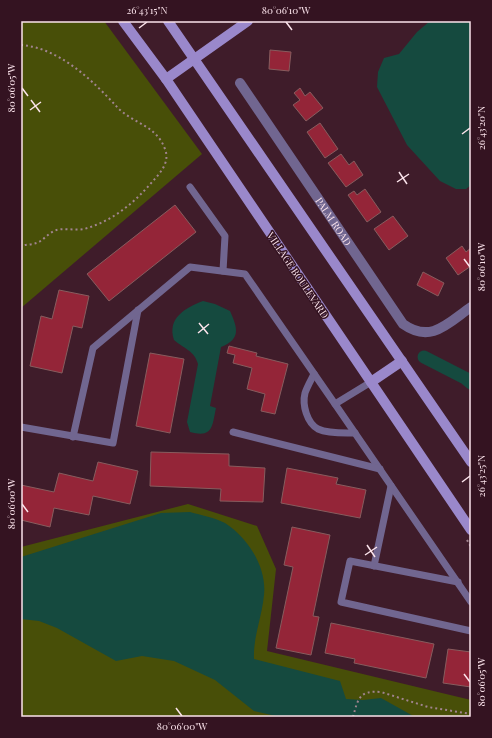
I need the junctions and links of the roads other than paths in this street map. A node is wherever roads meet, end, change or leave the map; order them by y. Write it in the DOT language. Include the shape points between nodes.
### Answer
graph roads {
  1 [pos="124,21"];
  2 [pos="168,21"];
  3 [pos="248,21"];
  4 [pos="195,58"];
  5 [pos="166,79"];
  6 [pos="240,83"];
  7 [pos="190,187"];
  8 [pos="223,271"];
  9 [pos="471,307"];
  10 [pos="138,310"];
  11 [pos="402,361"];
  12 [pos="314,374"];
  13 [pos="371,382"];
  14 [pos="335,404"];
  15 [pos="21,427"];
  16 [pos="234,432"];
  17 [pos="355,433"];
  18 [pos="73,437"];
  19 [pos="471,462"];
  20 [pos="380,469"];
  21 [pos="391,486"];
  22 [pos="471,530"];
  23 [pos="374,566"];
  24 [pos="458,582"];
  25 [pos="471,602"];
  26 [pos="471,631"];
  1 -- 5 [label="street, VILLAGE BOULEVARD"];
  2 -- 4 [label="street"];
  3 -- 4 [label="street"];
  4 -- 5 [label="street"];
  4 -- 11 [label="street"];
  5 -- 13 [label="street, VILLAGE BOULEVARD"];
  6 -- 9 [label="street, PALM ROAD" via="403,324 410,329 435,332"];
  7 -- 8 [label="lane" via="225,236"];
  8 -- 10 [label="lane" via="190,268"];
  8 -- 12 [label="lane" via="245,274"];
  10 -- 18 [label="lane" via="92,348"];
  10 -- 18 [label="lane" via="113,443"];
  11 -- 13 [label="street"];
  11 -- 19 [label="street"];
  12 -- 14 [label="lane"];
  12 -- 17 [label="lane" via="305,394 305,411 312,423 318,429 328,432"];
  13 -- 14 [label="lane"];
  13 -- 22 [label="street, VILLAGE BOULEVARD"];
  14 -- 17 [label="lane"];
  15 -- 18 [label="lane"];
  16 -- 20 [label="lane"];
  17 -- 20 [label="lane"];
  20 -- 21 [label="lane"];
  21 -- 23 [label="lane"];
  21 -- 24 [label="lane"];
  23 -- 24 [label="lane"];
  23 -- 26 [label="lane" via="350,561 341,602"];
  24 -- 25 [label="lane"];
}
